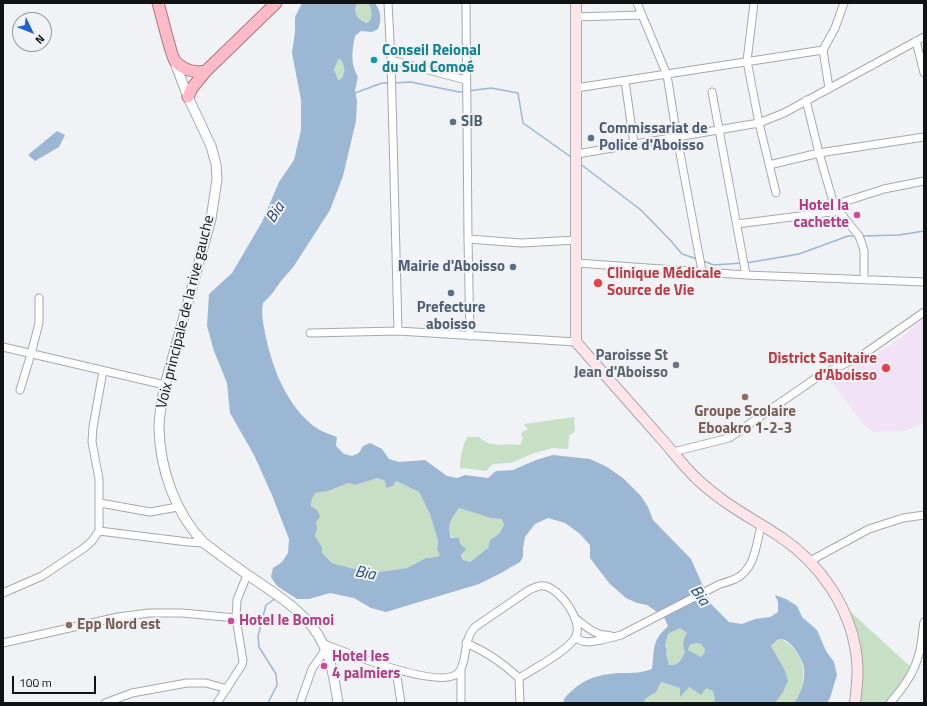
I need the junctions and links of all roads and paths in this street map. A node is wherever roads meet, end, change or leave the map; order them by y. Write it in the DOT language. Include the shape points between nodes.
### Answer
graph roads {
  1 [pos="158,3"];
  2 [pos="276,3"];
  3 [pos="388,3"];
  4 [pos="466,3"];
  5 [pos="576,3"];
  6 [pos="637,3"];
  7 [pos="754,3"];
  8 [pos="844,3"];
  9 [pos="641,15"];
  10 [pos="576,17"];
  11 [pos="924,37"];
  12 [pos="916,41"];
  13 [pos="823,50"];
  14 [pos="174,60"];
  15 [pos="391,60"];
  16 [pos="747,61"];
  17 [pos="206,71"];
  18 [pos="924,72"];
  19 [pos="667,75"];
  20 [pos="466,80"];
  21 [pos="625,81"];
  22 [pos="576,88"];
  23 [pos="829,88"];
  24 [pos="712,92"];
  25 [pos="188,97"];
  26 [pos="806,100"];
  27 [pos="759,122"];
  28 [pos="718,129"];
  29 [pos="677,137"];
  30 [pos="924,137"];
  31 [pos="634,144"];
  32 [pos="819,153"];
  33 [pos="577,154"];
  34 [pos="769,165"];
  35 [pos="924,181"];
  36 [pos="776,193"];
  37 [pos="837,208"];
  38 [pos="737,224"];
  39 [pos="468,239"];
  40 [pos="577,240"];
  41 [pos="577,263"];
  42 [pos="702,271"];
  43 [pos="746,275"];
  44 [pos="864,279"];
  45 [pos="924,282"];
  46 [pos="39,298"];
  47 [pos="924,312"];
  48 [pos="398,331"];
  49 [pos="310,333"];
  50 [pos="470,336"];
  51 [pos="576,342"];
  52 [pos="3,347"];
  53 [pos="31,354"];
  54 [pos="103,371"];
  55 [pos="165,386"];
  56 [pos="20,390"];
  57 [pos="673,452"];
  58 [pos="100,503"];
  59 [pos="178,507"];
  60 [pos="924,515"];
  61 [pos="761,526"];
  62 [pos="99,531"];
  63 [pos="204,543"];
  64 [pos="810,561"];
  65 [pos="247,574"];
  66 [pos="3,593"];
  67 [pos="574,617"];
  68 [pos="236,618"];
  69 [pos="924,622"];
  70 [pos="614,637"];
  71 [pos="576,638"];
  72 [pos="3,643"];
  73 [pos="466,643"];
  74 [pos="324,647"];
  75 [pos="461,668"];
  76 [pos="396,670"];
  77 [pos="519,678"];
  78 [pos="227,689"];
  79 [pos="105,703"];
  80 [pos="217,703"];
  81 [pos="300,703"];
  82 [pos="338,703"];
  83 [pos="401,703"];
  84 [pos="461,703"];
  85 [pos="520,703"];
  86 [pos="855,703"];
  87 [pos="890,703"];
  1 -- 14 [label="highway"];
  2 -- 17 [label="highway"];
  3 -- 15 [label="street"];
  4 -- 20 [label="street"];
  5 -- 10 [label="main road"];
  6 -- 9 [label="street"];
  7 -- 16 [label="street"];
  8 -- 13 [label="street"];
  9 -- 10 [label="street"];
  9 -- 19 [label="street"];
  10 -- 22 [label="main road"];
  11 -- 12 [label="street"];
  12 -- 18 [label="street"];
  12 -- 23 [label="street"];
  13 -- 16 [label="street"];
  13 -- 23 [label="street"];
  14 -- 17 [label="highway" via="190,71"];
  14 -- 25 [label="street, Voix principale de la rive gauche"];
  15 -- 20 [label="street"];
  15 -- 48 [label="street"];
  16 -- 19 [label="street"];
  16 -- 27 [label="street"];
  17 -- 25 [label="highway" via="195,83"];
  19 -- 21 [label="street"];
  19 -- 29 [label="street"];
  20 -- 39 [label="street"];
  21 -- 22 [label="street"];
  21 -- 31 [label="street"];
  22 -- 33 [label="main road"];
  23 -- 26 [label="street"];
  24 -- 28 [label="street"];
  25 -- 55 [label="street, Voix principale de la rive gauche" via="211,146 217,179 211,219"];
  26 -- 27 [label="street" via="784,113"];
  26 -- 32 [label="street"];
  27 -- 28 [label="street"];
  27 -- 34 [label="street"];
  28 -- 29 [label="street"];
  28 -- 38 [label="street"];
  29 -- 31 [label="street"];
  29 -- 42 [label="street"];
  30 -- 32 [label="street"];
  31 -- 33 [label="street"];
  32 -- 34 [label="street"];
  32 -- 37 [label="street"];
  33 -- 40 [label="main road"];
  34 -- 36 [label="street"];
  35 -- 37 [label="street" via="884,188"];
  37 -- 38 [label="street"];
  37 -- 44 [label="street" via="859,236 864,252"];
  38 -- 43 [label="street"];
  39 -- 40 [label="street" via="521,243"];
  39 -- 50 [label="street"];
  40 -- 41 [label="main road"];
  41 -- 42 [label="street"];
  41 -- 51 [label="main road"];
  42 -- 43 [label="street"];
  43 -- 44 [label="street"];
  44 -- 45 [label="street"];
  46 -- 53 [label="street" via="39,323"];
  47 -- 57 [label="street" via="861,356 819,376 729,438"];
  48 -- 49 [label="street"];
  48 -- 50 [label="street"];
  50 -- 51 [label="street"];
  51 -- 57 [label="main road"];
  52 -- 53 [label="street"];
  53 -- 54 [label="street"];
  53 -- 56 [label="street"];
  54 -- 55 [label="street"];
  54 -- 58 [label="street" via="92,442 99,479"];
  55 -- 59 [label="street, Voix principale de la rive gauche" via="160,420 161,450"];
  57 -- 61 [label="main road" via="710,491"];
  58 -- 59 [label="street" via="150,512"];
  58 -- 62 [label="street"];
  59 -- 63 [label="street, Voix principale de la rive gauche"];
  60 -- 64 [label="street" via="903,518 869,529"];
  61 -- 64 [label="main road" via="782,538"];
  61 -- 70 [label="street" via="752,562 736,579 720,584"];
  62 -- 63 [label="street"];
  62 -- 66 [label="street" via="84,548 42,576"];
  63 -- 65 [label="street, Voix principale de la rive gauche"];
  64 -- 86 [label="main road" via="837,597 852,633 857,671"];
  65 -- 68 [label="street" via="237,600"];
  65 -- 74 [label="street, Voix principale de la rive gauche" via="293,607 306,620"];
  67 -- 70 [label="street" via="593,631"];
  67 -- 71 [label="street" via="578,629"];
  67 -- 73 [label="street" via="556,592 539,586 529,590 475,627"];
  68 -- 72 [label="street" via="149,613 118,617"];
  68 -- 78 [label="street" via="243,661"];
  69 -- 87 [label="street" via="913,671"];
  70 -- 71 [label="street" via="589,642"];
  71 -- 77 [label="street" via="551,659"];
  73 -- 75 [label="street"];
  73 -- 77 [label="street" via="478,648"];
  74 -- 76 [label="street"];
  74 -- 81 [label="street" via="312,669"];
  74 -- 82 [label="street, Voix principale de la rive gauche" via="333,673"];
  75 -- 76 [label="street" via="452,677"];
  75 -- 84 [label="street"];
  76 -- 83 [label="street"];
  77 -- 85 [label="street"];
  78 -- 79 [label="street" via="206,683 187,683 132,694"];
  78 -- 80 [label="street"];
}
